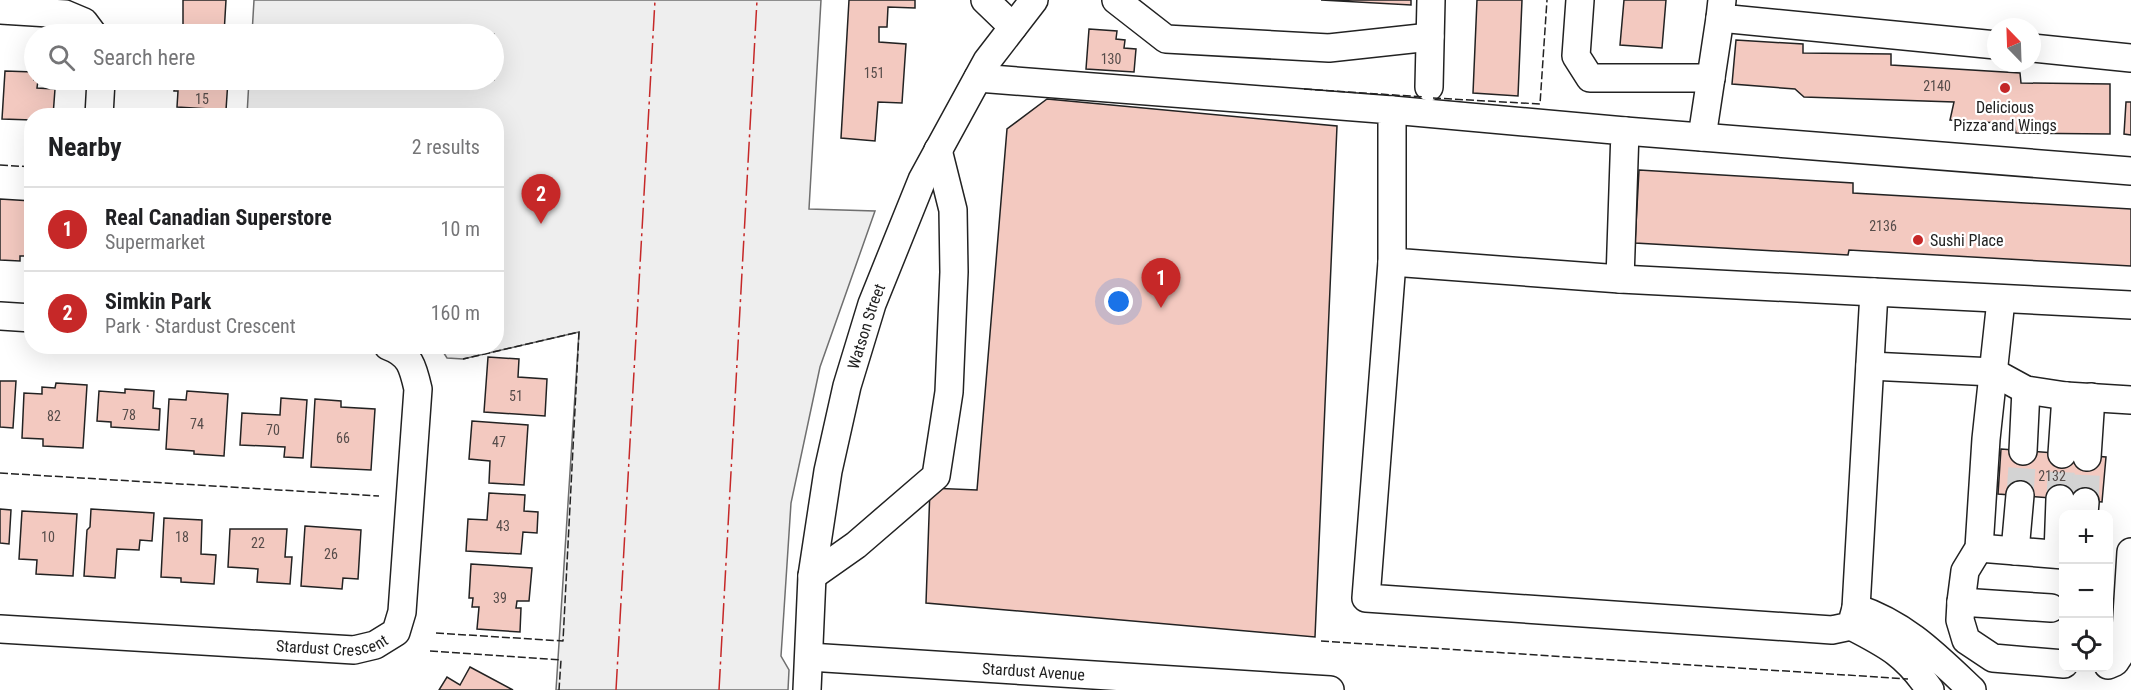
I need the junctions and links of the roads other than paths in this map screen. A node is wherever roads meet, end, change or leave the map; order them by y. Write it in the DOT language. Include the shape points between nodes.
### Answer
graph roads {
  1 [pos="985,0"];
  2 [pos="1034,0"];
  3 [pos="1116,0"];
  4 [pos="1431,0"];
  5 [pos="1580,0"];
  6 [pos="1721,9"];
  7 [pos="0,10"];
  8 [pos="86,24"];
  9 [pos="1013,27"];
  10 [pos="1430,37"];
  11 [pos="1987,44"];
  12 [pos="2041,49"];
  13 [pos="2131,58"];
  14 [pos="978,78"];
  15 [pos="1711,78"];
  16 [pos="1429,87"];
  17 [pos="100,90"];
  18 [pos="99,108"];
  19 [pos="1392,110"];
  20 [pos="1625,131"];
  21 [pos="1702,137"];
  22 [pos="938,150"];
  23 [pos="2131,171"];
  24 [pos="1392,262"];
  25 [pos="1620,279"];
  26 [pos="1874,292"];
  27 [pos="2001,300"];
  28 [pos="2131,305"];
  29 [pos="0,316"];
  30 [pos="24,318"];
  31 [pos="403,354"];
  32 [pos="1870,366"];
  33 [pos="1993,372"];
  34 [pos="2026,390"];
  35 [pos="2078,397"];
  36 [pos="2131,400"];
  37 [pos="2023,451"];
  38 [pos="2074,455"];
  39 [pos="2020,495"];
  40 [pos="1979,548"];
  41 [pos="2015,551"];
  42 [pos="2131,552"];
  43 [pos="2059,555"];
  44 [pos="2113,557"];
  45 [pos="2131,559"];
  46 [pos="812,576"];
  47 [pos="1961,602"];
  48 [pos="2051,608"];
  49 [pos="2118,613"];
  50 [pos="1853,617"];
  51 [pos="0,629"];
  52 [pos="809,657"];
  53 [pos="2113,663"];
  54 [pos="2059,664"];
  55 [pos="807,690"];
  56 [pos="1330,690"];
  57 [pos="1930,690"];
  58 [pos="1972,690"];
  1 -- 9 [label="street"];
  2 -- 9 [label="street, Watson Street"];
  3 -- 10 [label="street" via="1166,39 1329,48"];
  4 -- 10 [label="street"];
  5 -- 15 [label="street" via="1576,56 1590,78"];
  6 -- 11 [label="street"];
  6 -- 15 [label="street"];
  7 -- 8 [label="street" via="65,14"];
  9 -- 14 [label="street, Watson Street"];
  10 -- 16 [label="street"];
  12 -- 13 [label="street"];
  14 -- 19 [label="street"];
  14 -- 22 [label="street, Watson Street"];
  15 -- 21 [label="street"];
  17 -- 18 [label="street"];
  19 -- 20 [label="street"];
  19 -- 24 [label="street"];
  20 -- 21 [label="street"];
  20 -- 25 [label="street"];
  21 -- 23 [label="street"];
  22 -- 46 [label="street, Watson Street" via="872,304 847,386 828,471"];
  22 -- 46 [label="street" via="953,210 954,272 949,392 936,476 856,545"];
  24 -- 25 [label="street"];
  24 -- 50 [label="street" via="1366,598 1832,630"];
  25 -- 26 [label="street"];
  26 -- 27 [label="street"];
  26 -- 32 [label="street"];
  27 -- 28 [label="street"];
  27 -- 33 [label="street"];
  29 -- 30 [label="street"];
  31 -- 51 [label="street, Stardust Crescent" via="413,368 418,389 402,612 396,632 375,645 354,650"];
  32 -- 33 [label="street"];
  32 -- 50 [label="street"];
  33 -- 34 [label="street"];
  33 -- 40 [label="street"];
  34 -- 35 [label="street"];
  34 -- 37 [label="street"];
  35 -- 36 [label="street"];
  35 -- 38 [label="street"];
  39 -- 41 [label="street"];
  40 -- 41 [label="street"];
  40 -- 47 [label="street" via="1965,571"];
  41 -- 43 [label="street"];
  42 -- 45 [label="street"];
  44 -- 45 [label="street"];
  45 -- 49 [label="street"];
  46 -- 52 [label="street, Watson Street"];
  47 -- 48 [label="street"];
  47 -- 54 [label="street" via="1960,620 1966,640 1993,658"];
  49 -- 53 [label="street" via="2125,647"];
  50 -- 57 [label="street" via="1898,652"];
  50 -- 58 [label="street" via="1875,614 1906,631"];
  52 -- 55 [label="street, Watson Street"];
  52 -- 56 [label="street, Stardust Avenue"];
}
